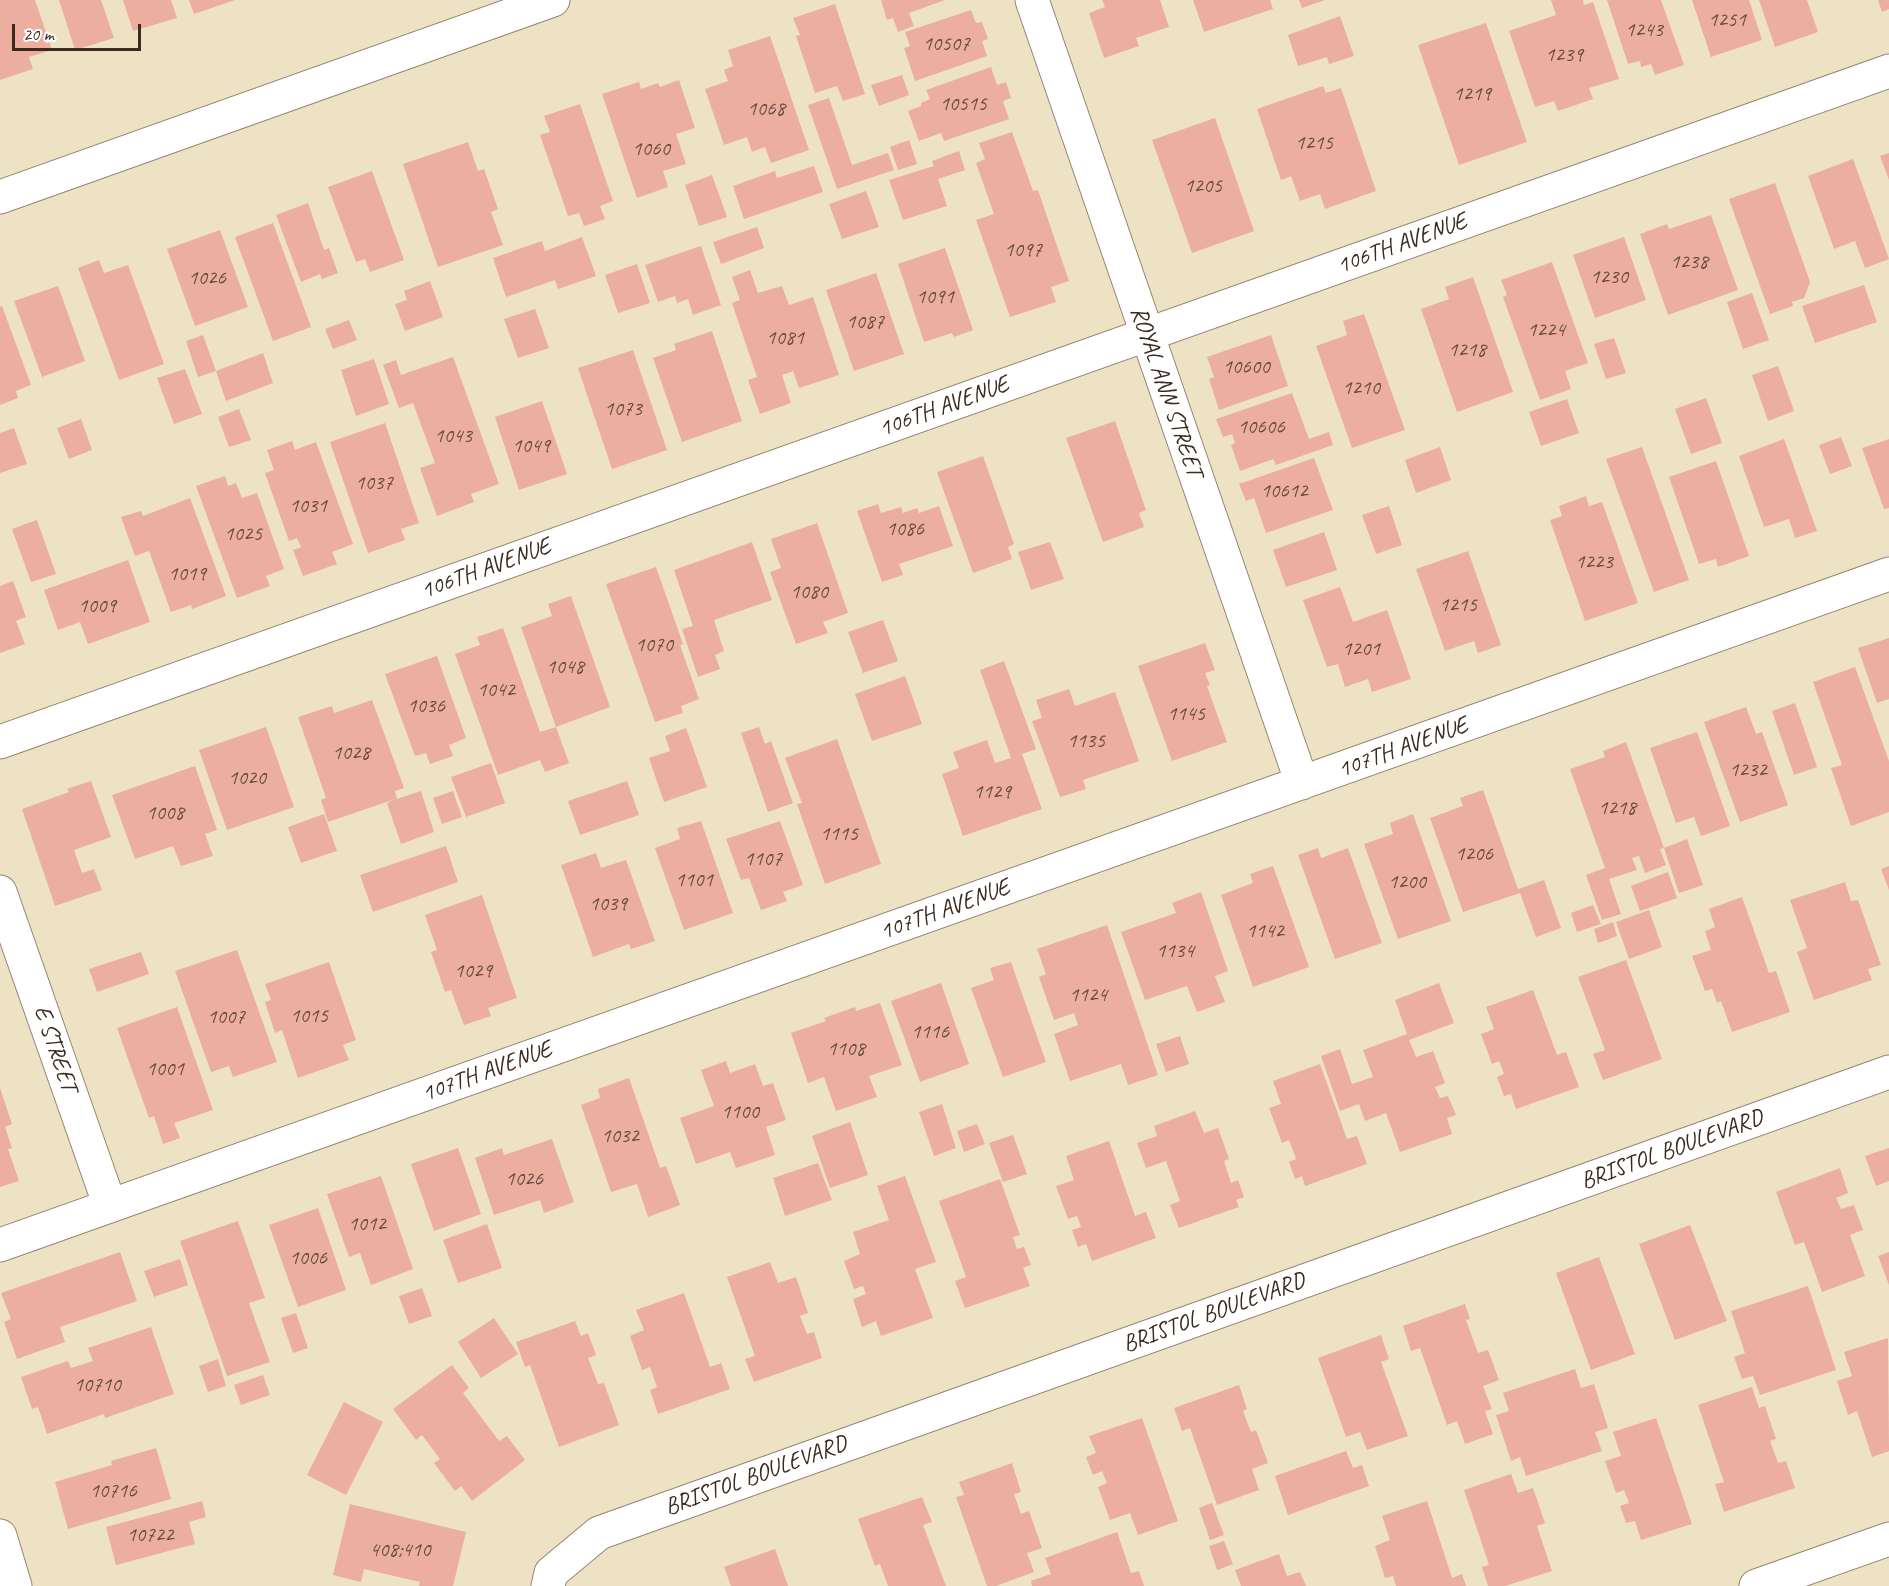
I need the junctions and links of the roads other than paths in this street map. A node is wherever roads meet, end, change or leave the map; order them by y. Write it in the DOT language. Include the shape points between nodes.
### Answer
graph roads {
  1 [pos="553,0"];
  2 [pos="1032,0"];
  3 [pos="1889,71"];
  4 [pos="0,197"];
  5 [pos="1146,335"];
  6 [pos="1889,574"];
  7 [pos="0,742"];
  8 [pos="1302,783"];
  9 [pos="0,892"];
  10 [pos="1889,1072"];
  11 [pos="110,1206"];
  12 [pos="0,1245"];
  13 [pos="0,1536"];
  14 [pos="1889,1539"];
  15 [pos="549,1580"];
  16 [pos="15,1586"];
  17 [pos="1756,1586"];
  1 -- 4 [label="street"];
  2 -- 5 [label="street, ROYAL ANN STREET"];
  3 -- 5 [label="street, 106TH AVENUE"];
  5 -- 7 [label="street, 106TH AVENUE"];
  5 -- 8 [label="street, ROYAL ANN STREET"];
  6 -- 8 [label="street, 107TH AVENUE"];
  8 -- 11 [label="street, 107TH AVENUE"];
  9 -- 11 [label="street, E STREET"];
  10 -- 15 [label="street, BRISTOL BOULEVARD" via="599,1533"];
  11 -- 12 [label="street, 107TH AVENUE"];
  13 -- 16 [label="street"];
  14 -- 17 [label="street"];
}
